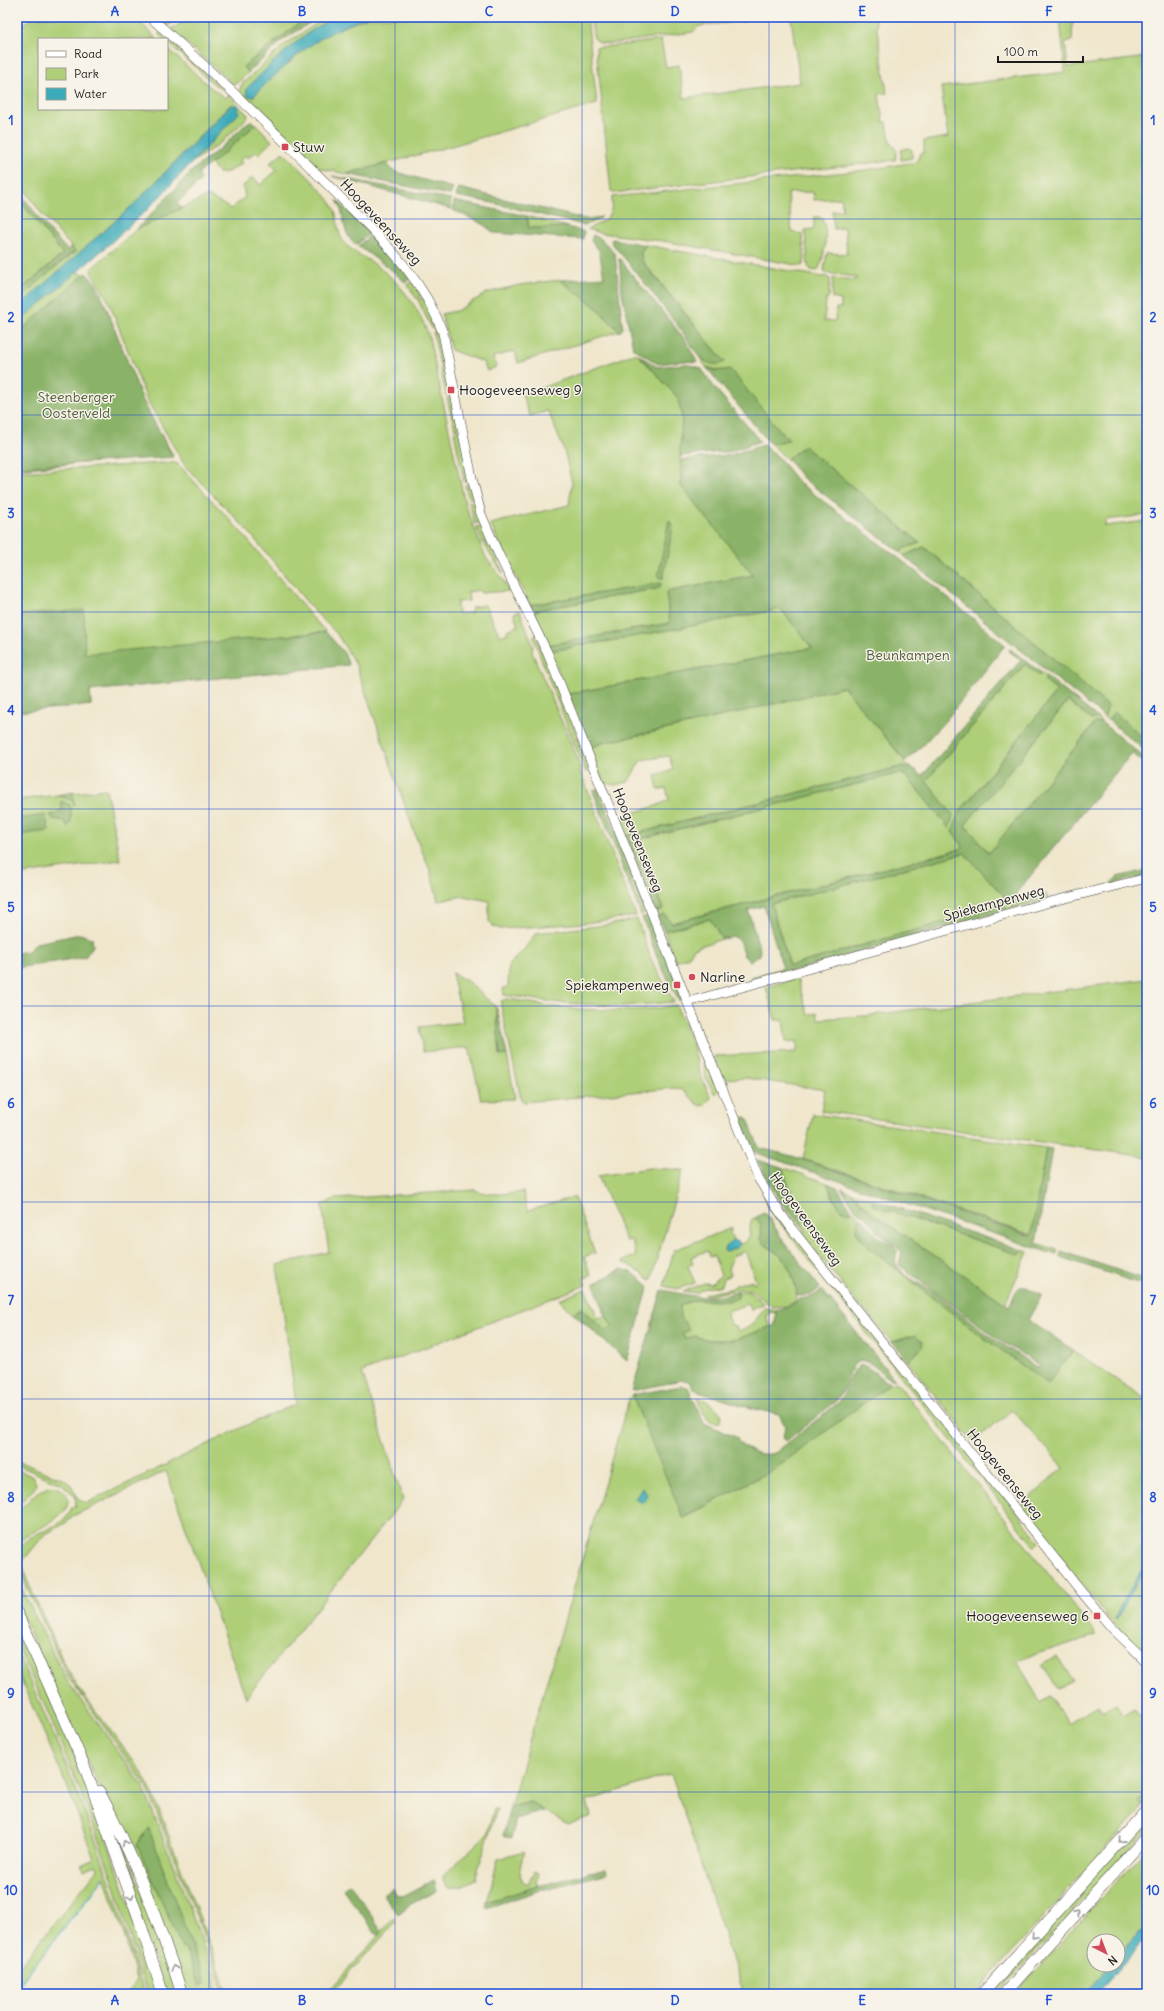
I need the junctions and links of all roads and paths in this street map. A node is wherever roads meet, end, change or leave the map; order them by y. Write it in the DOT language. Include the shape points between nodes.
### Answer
graph roads {
  1 [pos="150,17"];
  2 [pos="1147,878"];
  3 [pos="688,1002"];
  4 [pos="17,1613"];
  5 [pos="1147,1662"];
  6 [pos="84,1765"];
  7 [pos="1147,1810"];
  8 [pos="1147,1836"];
  9 [pos="163,1994"];
  10 [pos="182,1994"];
  11 [pos="982,1994"];
  12 [pos="1004,1994"];
  1 -- 3 [label="main road, Hoogeveenseweg" via="232,90 393,251 432,305 448,352 472,478 482,514 498,553 548,654"];
  2 -- 3 [label="main road, Spiekampenweg" via="1046,903"];
  3 -- 5 [label="main road, Hoogeveenseweg" via="752,1164 772,1201 1084,1595 1112,1628"];
  4 -- 6 [label="highway"];
  6 -- 9 [label="highway, one-way"];
  10 -- 6 [label="highway, one-way" via="157,1919 130,1853 106,1802"];
  7 -- 11 [label="highway, one-way"];
  12 -- 8 [label="highway, one-way"];
}
